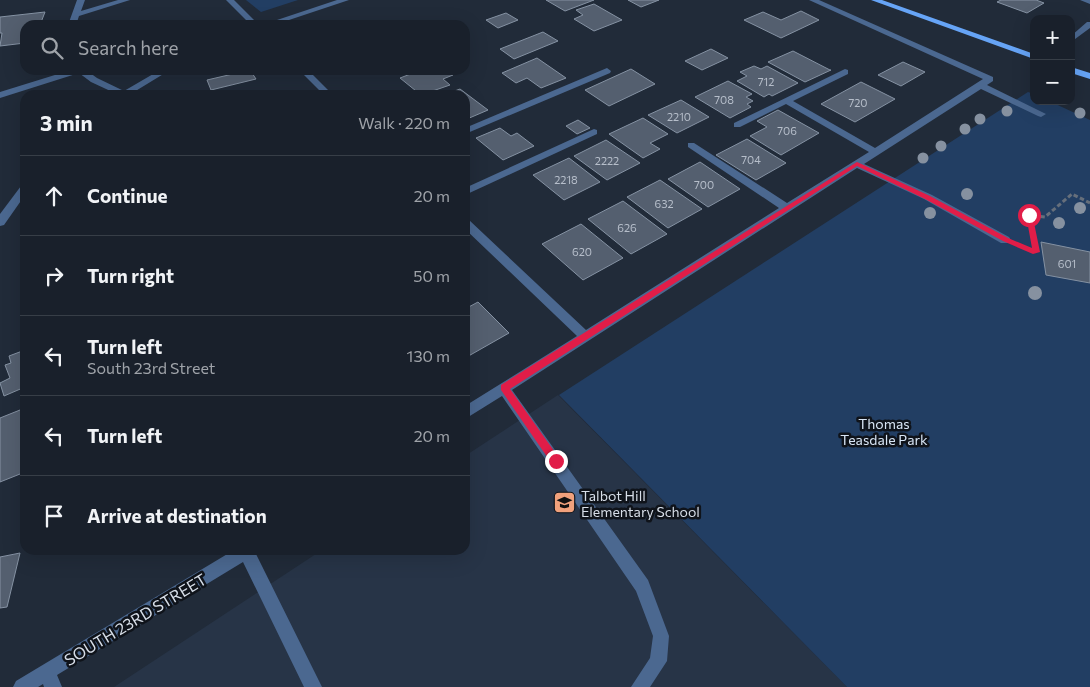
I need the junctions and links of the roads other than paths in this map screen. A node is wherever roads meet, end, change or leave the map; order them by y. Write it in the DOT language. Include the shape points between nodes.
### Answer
graph roads {
  1 [pos="81,0"];
  2 [pos="126,0"];
  3 [pos="230,0"];
  4 [pos="345,0"];
  5 [pos="813,0"];
  6 [pos="875,0"];
  7 [pos="1084,0"];
  8 [pos="1090,2"];
  9 [pos="75,15"];
  10 [pos="74,20"];
  11 [pos="250,20"];
  12 [pos="282,20"];
  13 [pos="1090,24"];
  14 [pos="1075,37"];
  15 [pos="1030,56"];
  16 [pos="607,71"];
  17 [pos="1075,71"];
  18 [pos="845,72"];
  19 [pos="65,75"];
  20 [pos="88,75"];
  21 [pos="158,75"];
  22 [pos="308,75"];
  23 [pos="1090,76"];
  24 [pos="985,82"];
  25 [pos="114,90"];
  26 [pos="132,90"];
  27 [pos="324,90"];
  28 [pos="0,95"];
  29 [pos="788,100"];
  30 [pos="1041,114"];
  31 [pos="737,125"];
  32 [pos="470,129"];
  33 [pos="594,132"];
  34 [pos="690,145"];
  35 [pos="876,152"];
  36 [pos="857,164"];
  37 [pos="470,190"];
  38 [pos="20,195"];
  39 [pos="787,208"];
  40 [pos="0,222"];
  41 [pos="470,228"];
  42 [pos="1005,240"];
  43 [pos="585,336"];
  44 [pos="504,388"];
  45 [pos="470,410"];
  46 [pos="241,555"];
  47 [pos="249,555"];
  48 [pos="50,680"];
  49 [pos="22,687"];
  50 [pos="313,687"];
  51 [pos="640,687"];
  1 -- 9 [label="street"];
  2 -- 9 [label="street"];
  3 -- 11 [label="street"];
  4 -- 12 [label="street"];
  5 -- 24 [label="street"];
  6 -- 15 [label="main road"];
  7 -- 8 [label="street"];
  9 -- 10 [label="street"];
  13 -- 14 [label="street"];
  16 -- 32 [label="street"];
  17 -- 23 [label="main road"];
  18 -- 29 [label="street"];
  19 -- 28 [label="street"];
  20 -- 25 [label="street"];
  21 -- 26 [label="street"];
  22 -- 27 [label="street"];
  24 -- 30 [label="street"];
  24 -- 35 [label="street"];
  29 -- 31 [label="street"];
  29 -- 35 [label="street"];
  33 -- 37 [label="street"];
  34 -- 39 [label="street"];
  35 -- 36 [label="street"];
  36 -- 39 [label="street"];
  36 -- 42 [label="street" via="928,197"];
  38 -- 40 [label="street"];
  39 -- 43 [label="street"];
  41 -- 43 [label="street"];
  43 -- 44 [label="street"];
  44 -- 45 [label="street"];
  44 -- 51 [label="street" via="642,586 660,636 658,661"];
  46 -- 48 [label="street, SOUTH 23RD STREET"];
  47 -- 50 [label="street"];
  48 -- 49 [label="street, SOUTH 23RD STREET"];
}
